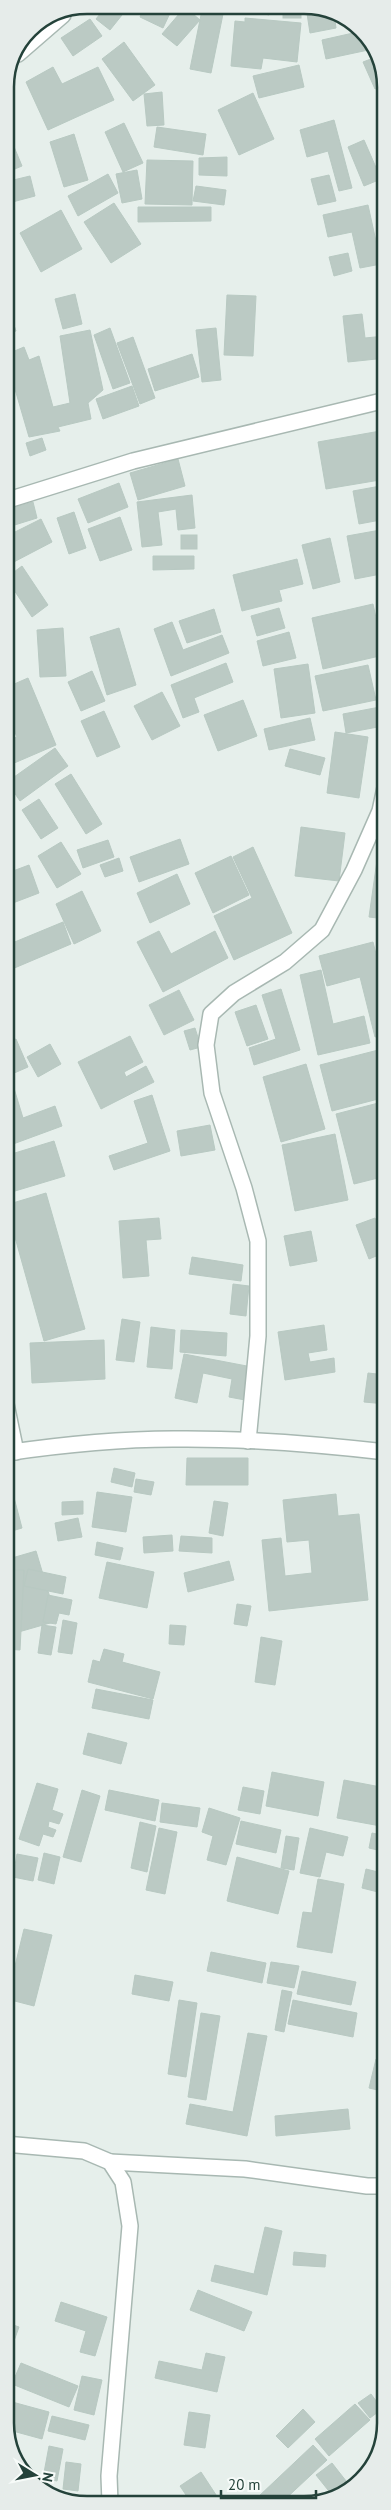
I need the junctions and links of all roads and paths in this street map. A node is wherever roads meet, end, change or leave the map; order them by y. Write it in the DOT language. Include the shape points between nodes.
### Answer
graph roads {
  1 [pos="57,20"];
  2 [pos="25,48"];
  3 [pos="377,402"];
  4 [pos="14,498"];
  5 [pos="377,818"];
  6 [pos="248,1441"];
  7 [pos="377,1451"];
  8 [pos="14,1453"];
  9 [pos="14,2145"];
  10 [pos="110,2162"];
  11 [pos="377,2186"];
  12 [pos="110,2496"];
  1 -- 2 [label="street"];
  3 -- 4 [label="street" via="133,461"];
  5 -- 6 [label="street" via="322,930 285,962 234,993 212,1014 206,1045 212,1094 258,1241 258,1336"];
  6 -- 7 [label="street" via="308,1443"];
  6 -- 8 [label="street" via="172,1438 78,1444"];
  9 -- 10 [label="street" via="84,2151"];
  10 -- 11 [label="street" via="245,2169"];
  10 -- 12 [label="street" via="123,2182 130,2226"];
}
